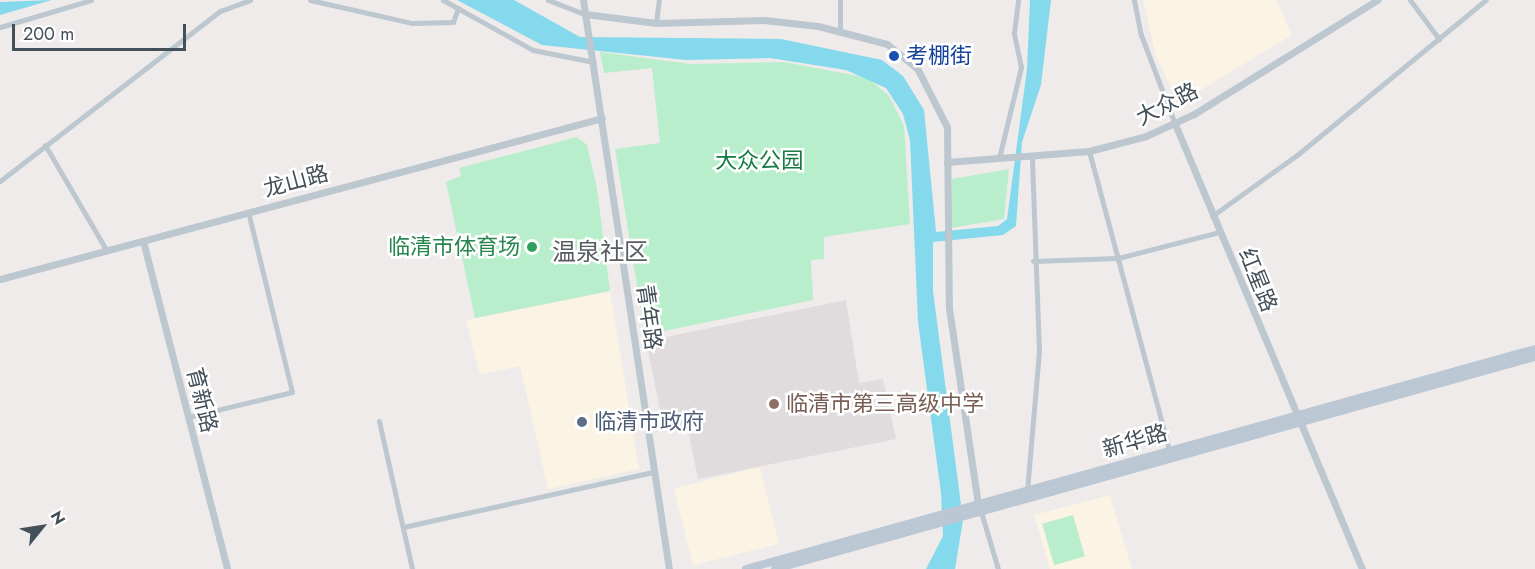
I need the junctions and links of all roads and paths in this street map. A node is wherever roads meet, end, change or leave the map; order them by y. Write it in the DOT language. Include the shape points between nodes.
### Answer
graph roads {
  1 [pos="91,0"];
  2 [pos="250,0"];
  3 [pos="310,0"];
  4 [pos="443,0"];
  5 [pos="548,0"];
  6 [pos="583,0"];
  7 [pos="659,0"];
  8 [pos="840,0"];
  9 [pos="1018,0"];
  10 [pos="1134,0"];
  11 [pos="1377,0"];
  12 [pos="1410,0"];
  13 [pos="1486,0"];
  14 [pos="458,8"];
  15 [pos="585,14"];
  16 [pos="656,23"];
  17 [pos="0,27"];
  18 [pos="840,30"];
  19 [pos="1439,39"];
  20 [pos="594,62"];
  21 [pos="602,118"];
  22 [pos="1175,124"];
  23 [pos="45,145"];
  24 [pos="1089,151"];
  25 [pos="1032,156"];
  26 [pos="999,158"];
  27 [pos="947,162"];
  28 [pos="0,181"];
  29 [pos="248,212"];
  30 [pos="1212,216"];
  31 [pos="1219,232"];
  32 [pos="143,241"];
  33 [pos="107,251"];
  34 [pos="1118,258"];
  35 [pos="1033,261"];
  36 [pos="0,278"];
  37 [pos="1535,349"];
  38 [pos="1535,357"];
  39 [pos="188,417"];
  40 [pos="1296,418"];
  41 [pos="379,421"];
  42 [pos="1169,449"];
  43 [pos="654,472"];
  44 [pos="1027,491"];
  45 [pos="976,510"];
  46 [pos="939,520"];
  47 [pos="403,527"];
  48 [pos="227,569"];
  49 [pos="412,569"];
  50 [pos="669,569"];
  51 [pos="746,569"];
  52 [pos="775,569"];
  53 [pos="998,569"];
  54 [pos="1362,569"];
  1 -- 17 [label="street"];
  2 -- 23 [label="street" via="220,11"];
  3 -- 14 [label="street" via="412,23 453,22"];
  4 -- 14 [label="street"];
  5 -- 15 [label="street"];
  6 -- 15 [label="street, 青年路"];
  7 -- 16 [label="street"];
  8 -- 18 [label="street"];
  9 -- 26 [label="street" via="1014,33 1021,66"];
  10 -- 22 [label="street, 红星路" via="1141,35"];
  11 -- 22 [label="street, 大众路"];
  12 -- 19 [label="street"];
  13 -- 19 [label="street"];
  14 -- 20 [label="street" via="533,50"];
  15 -- 16 [label="street"];
  15 -- 20 [label="street, 青年路"];
  16 -- 18 [label="street" via="764,20"];
  18 -- 27 [label="street" via="887,44 917,68 941,108"];
  19 -- 30 [label="street"];
  20 -- 21 [label="street, 青年路"];
  21 -- 29 [label="street, 龙山路"];
  21 -- 43 [label="street, 青年路"];
  22 -- 24 [label="street, 大众路"];
  22 -- 30 [label="street, 红星路"];
  23 -- 28 [label="street"];
  23 -- 33 [label="street"];
  24 -- 25 [label="street, 大众路"];
  24 -- 34 [label="street"];
  25 -- 26 [label="street, 大众路"];
  25 -- 35 [label="street"];
  26 -- 27 [label="street, 大众路"];
  27 -- 45 [label="street" via="949,308"];
  29 -- 32 [label="street, 龙山路"];
  29 -- 39 [label="street" via="292,392"];
  30 -- 31 [label="street, 红星路"];
  31 -- 34 [label="street"];
  31 -- 40 [label="street, 红星路"];
  32 -- 33 [label="street, 龙山路"];
  32 -- 39 [label="street, 育新路"];
  33 -- 36 [label="street, 龙山路"];
  34 -- 35 [label="street"];
  34 -- 42 [label="street"];
  35 -- 44 [label="street" via="1039,351"];
  37 -- 40 [label="main road, 新华路"];
  38 -- 40 [label="main road, 新华路"];
  39 -- 48 [label="street, 育新路"];
  40 -- 42 [label="main road, 新华路"];
  40 -- 45 [label="main road, 新华路"];
  40 -- 54 [label="street, 红星路"];
  41 -- 47 [label="street"];
  42 -- 44 [label="main road, 新华路"];
  43 -- 47 [label="street"];
  43 -- 50 [label="street, 青年路"];
  44 -- 45 [label="main road, 新华路"];
  45 -- 46 [label="main road, 新华路"];
  45 -- 53 [label="street"];
  46 -- 51 [label="main road, 新华路"];
  46 -- 52 [label="main road, 新华路"];
  47 -- 49 [label="street"];
}
